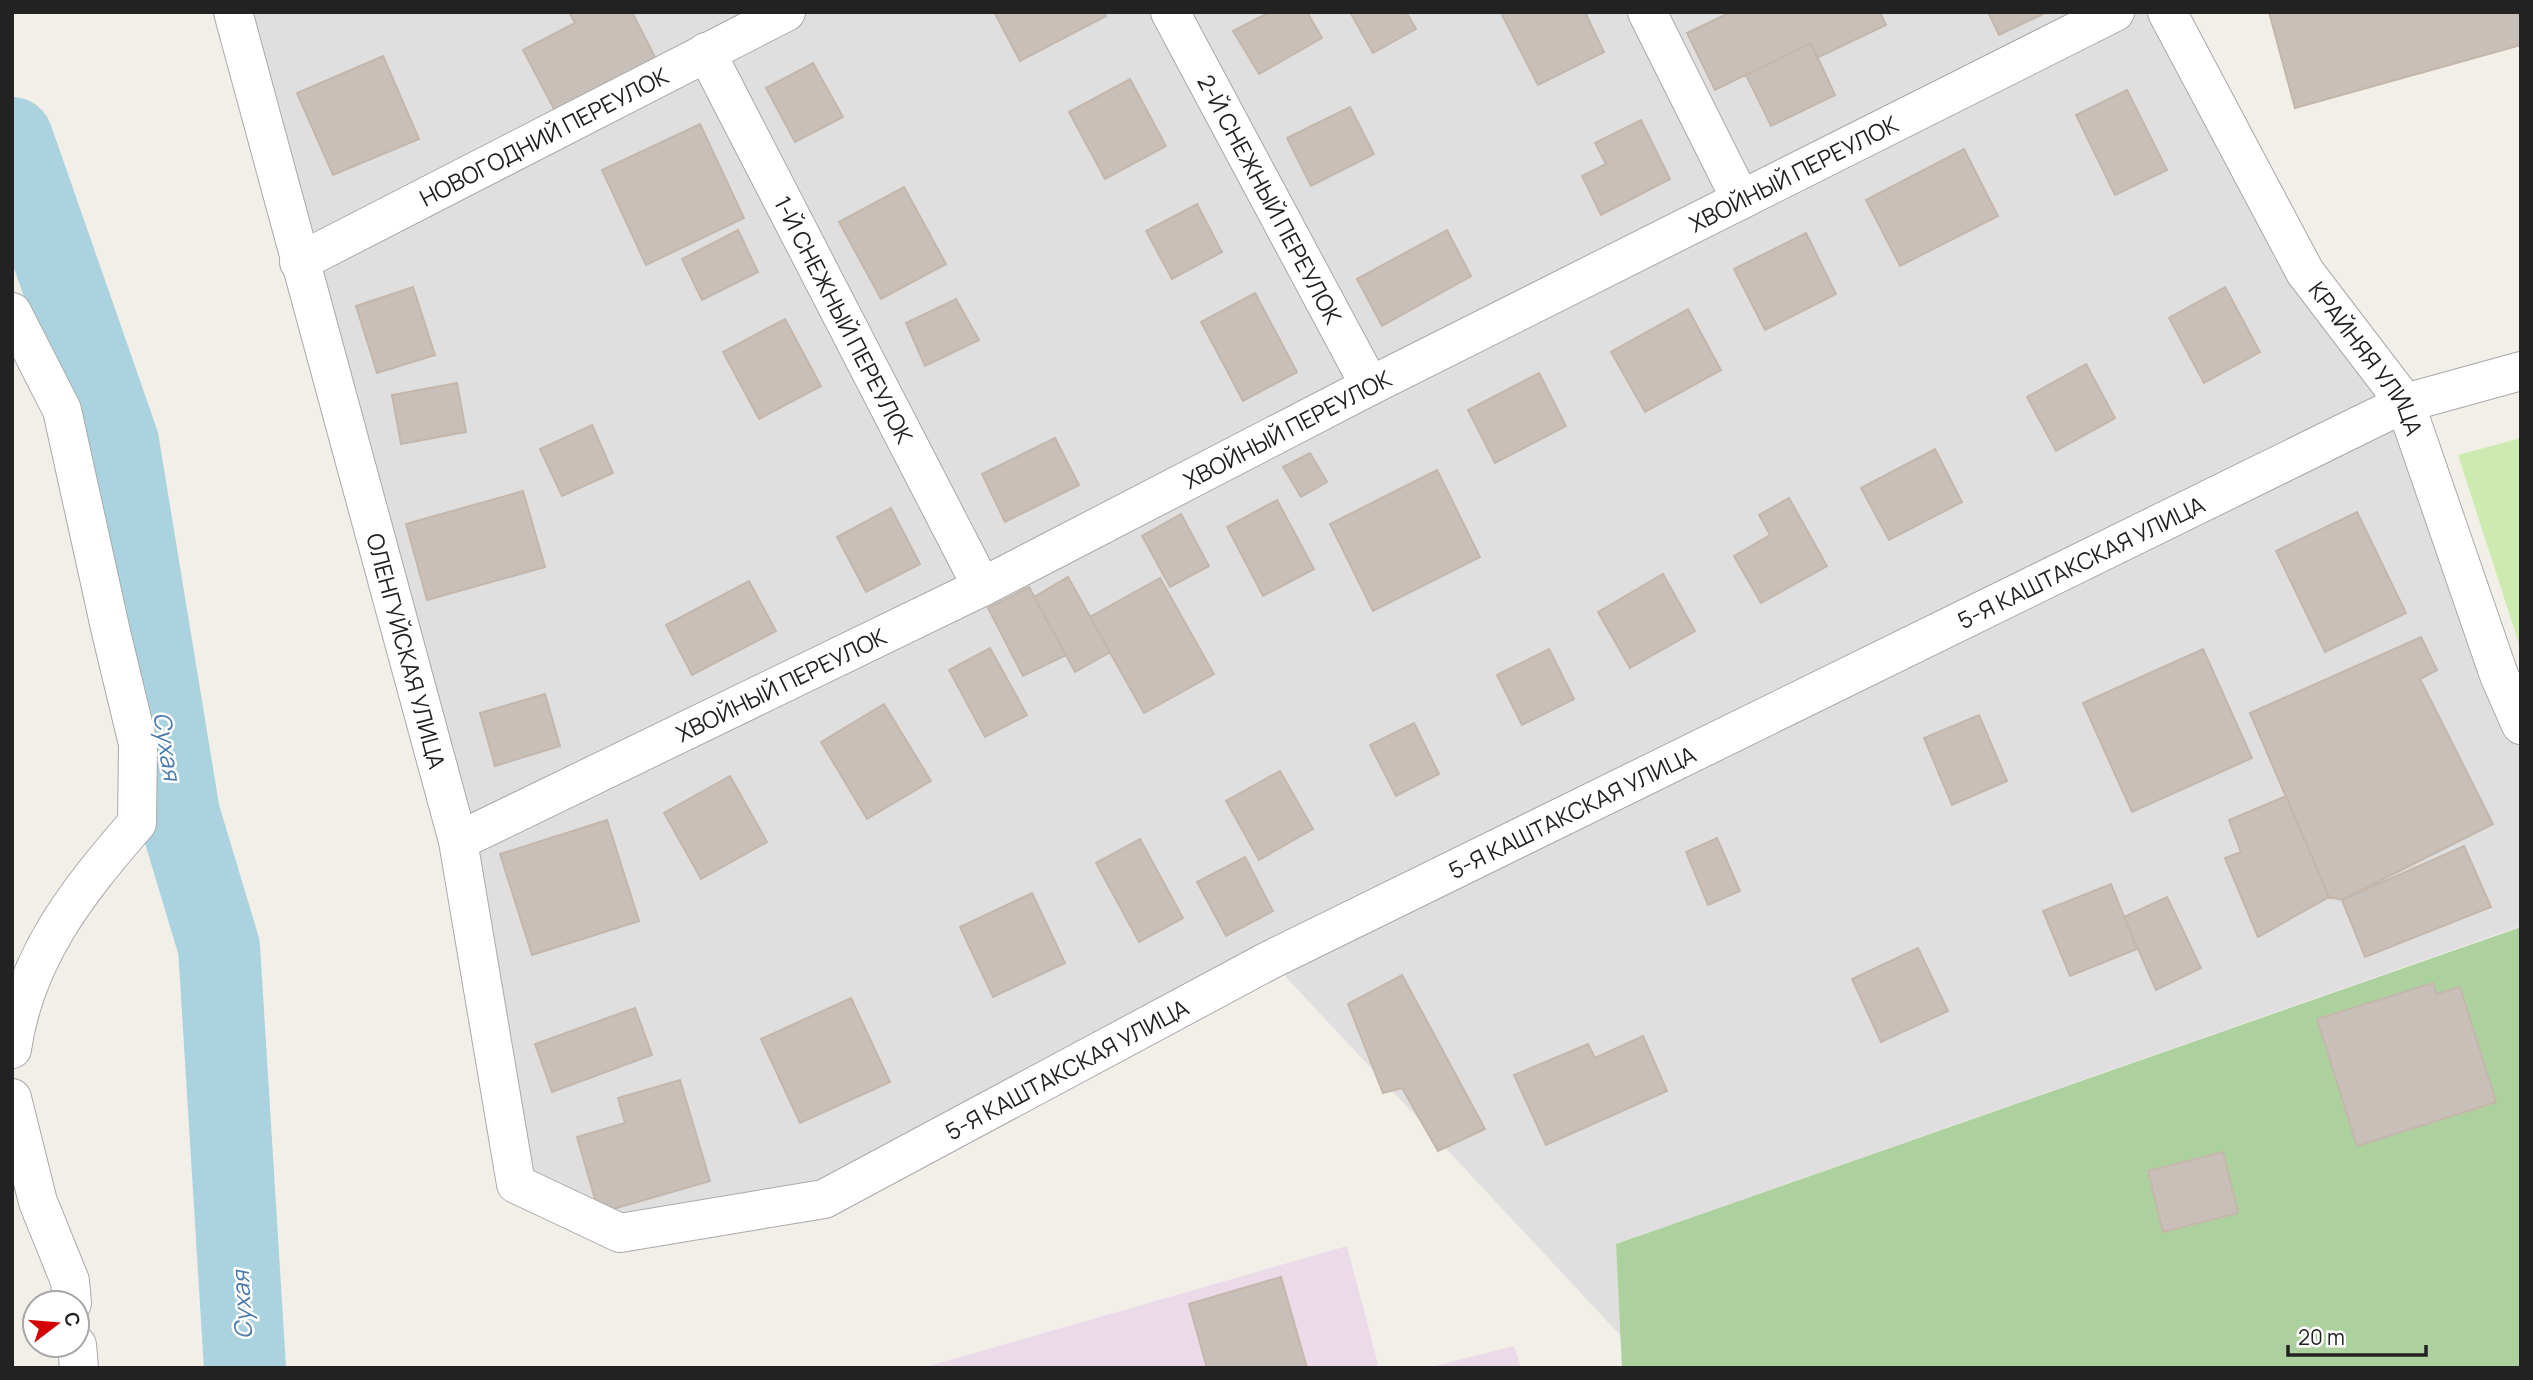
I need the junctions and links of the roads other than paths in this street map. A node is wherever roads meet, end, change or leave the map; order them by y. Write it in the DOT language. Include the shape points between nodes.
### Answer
graph roads {
  1 [pos="233,12"];
  2 [pos="786,12"];
  3 [pos="1170,12"];
  4 [pos="1647,12"];
  5 [pos="2115,12"];
  6 [pos="2167,12"];
  7 [pos="706,52"];
  8 [pos="1741,200"];
  9 [pos="299,262"];
  10 [pos="12,312"];
  11 [pos="2521,371"];
  12 [pos="1370,386"];
  13 [pos="2405,403"];
  14 [pos="982,587"];
  15 [pos="2521,725"];
  16 [pos="458,841"];
  17 [pos="12,1049"];
  18 [pos="12,1098"];
  19 [pos="620,1233"];
  20 [pos="70,1289"];
  1 -- 9 [label="street, ОЛЕНГУЙСКАЯ УЛИЦА"];
  2 -- 7 [label="street, НОВОГОДНИЙ ПЕРЕУЛОК"];
  3 -- 12 [label="street, 2-Й СНЕЖНЫЙ ПЕРЕУЛОК"];
  4 -- 8 [label="street"];
  5 -- 8 [label="street, ХВОЙНЫЙ ПЕРЕУЛОК"];
  6 -- 13 [label="street, КРАЙНЯЯ УЛИЦА" via="2305,272"];
  7 -- 9 [label="street, НОВОГОДНИЙ ПЕРЕУЛОК"];
  7 -- 14 [label="street, 1-Й СНЕЖНЫЙ ПЕРЕУЛОК"];
  8 -- 12 [label="street, ХВОЙНЫЙ ПЕРЕУЛОК"];
  9 -- 16 [label="street, ОЛЕНГУЙСКАЯ УЛИЦА"];
  10 -- 17 [label="street" via="62,410 138,744 137,823 92,876 41,954 17,1017"];
  11 -- 13 [label="street, 5-Я КАШТАКСКАЯ УЛИЦА"];
  12 -- 14 [label="street, ХВОЙНЫЙ ПЕРЕУЛОК"];
  13 -- 15 [label="street, КРАЙНЯЯ УЛИЦА" via="2499,675"];
  13 -- 19 [label="street, 5-Я КАШТАКСКАЯ УЛИЦА" via="1270,960 824,1199"];
  14 -- 16 [label="street, ХВОЙНЫЙ ПЕРЕУЛОК"];
  16 -- 19 [label="street, ОЛЕНГУЙСКАЯ УЛИЦА" via="516,1184"];
  18 -- 20 [label="street" via="38,1202"];
}
